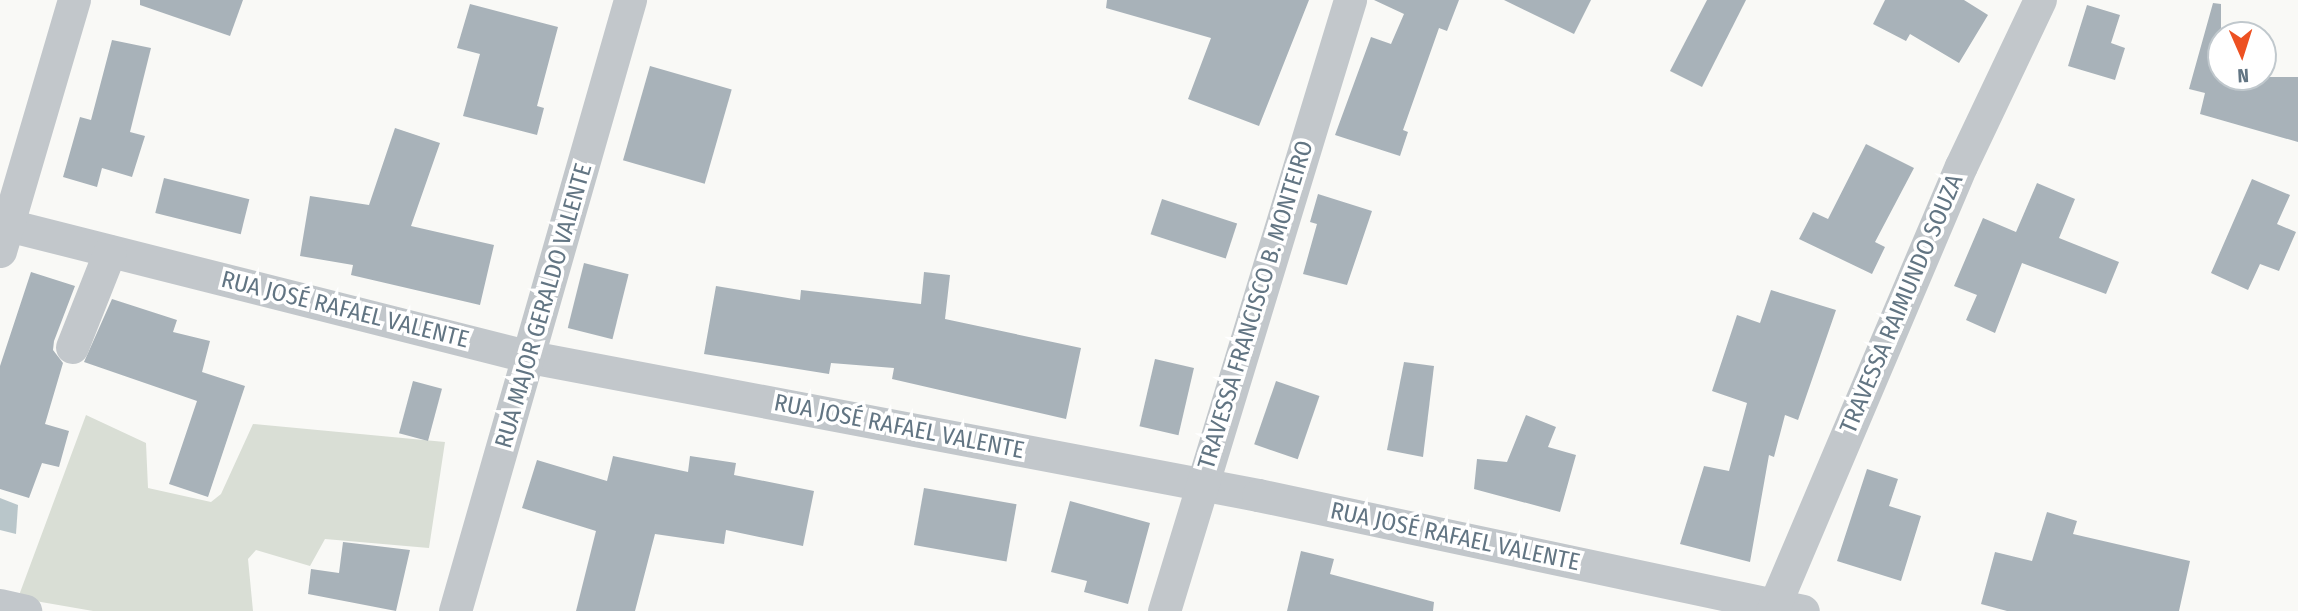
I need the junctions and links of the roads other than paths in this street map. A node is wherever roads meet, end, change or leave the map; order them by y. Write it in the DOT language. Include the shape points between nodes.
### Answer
graph roads {
  1 [pos="74,0"];
  2 [pos="630,0"];
  3 [pos="1350,0"];
  4 [pos="2040,0"];
  5 [pos="3,233"];
  6 [pos="110,250"];
  7 [pos="72,346"];
  8 [pos="530,357"];
  9 [pos="1200,484"];
  10 [pos="0,605"];
  11 [pos="1783,609"];
  12 [pos="25,611"];
  13 [pos="455,611"];
  14 [pos="1164,611"];
  1 -- 5 [label="street"];
  2 -- 8 [label="street, RUA MAJOR GERALDO VALENTE"];
  3 -- 9 [label="street, TRAVESSA FRANCISCO B. MONTEIRO"];
  4 -- 11 [label="street, TRAVESSA RAIMUNDO SOUZA" via="1961,166"];
  5 -- 6 [label="street, RUA JOSÉ RAFAEL VALENTE"];
  6 -- 7 [label="street"];
  6 -- 8 [label="street, RUA JOSÉ RAFAEL VALENTE"];
  8 -- 9 [label="street, RUA JOSÉ RAFAEL VALENTE"];
  8 -- 13 [label="street, RUA MAJOR GERALDO VALENTE"];
  9 -- 11 [label="street, RUA JOSÉ RAFAEL VALENTE"];
  9 -- 14 [label="street, TRAVESSA FRANCISCO B. MONTEIRO"];
  10 -- 12 [label="street"];
}
